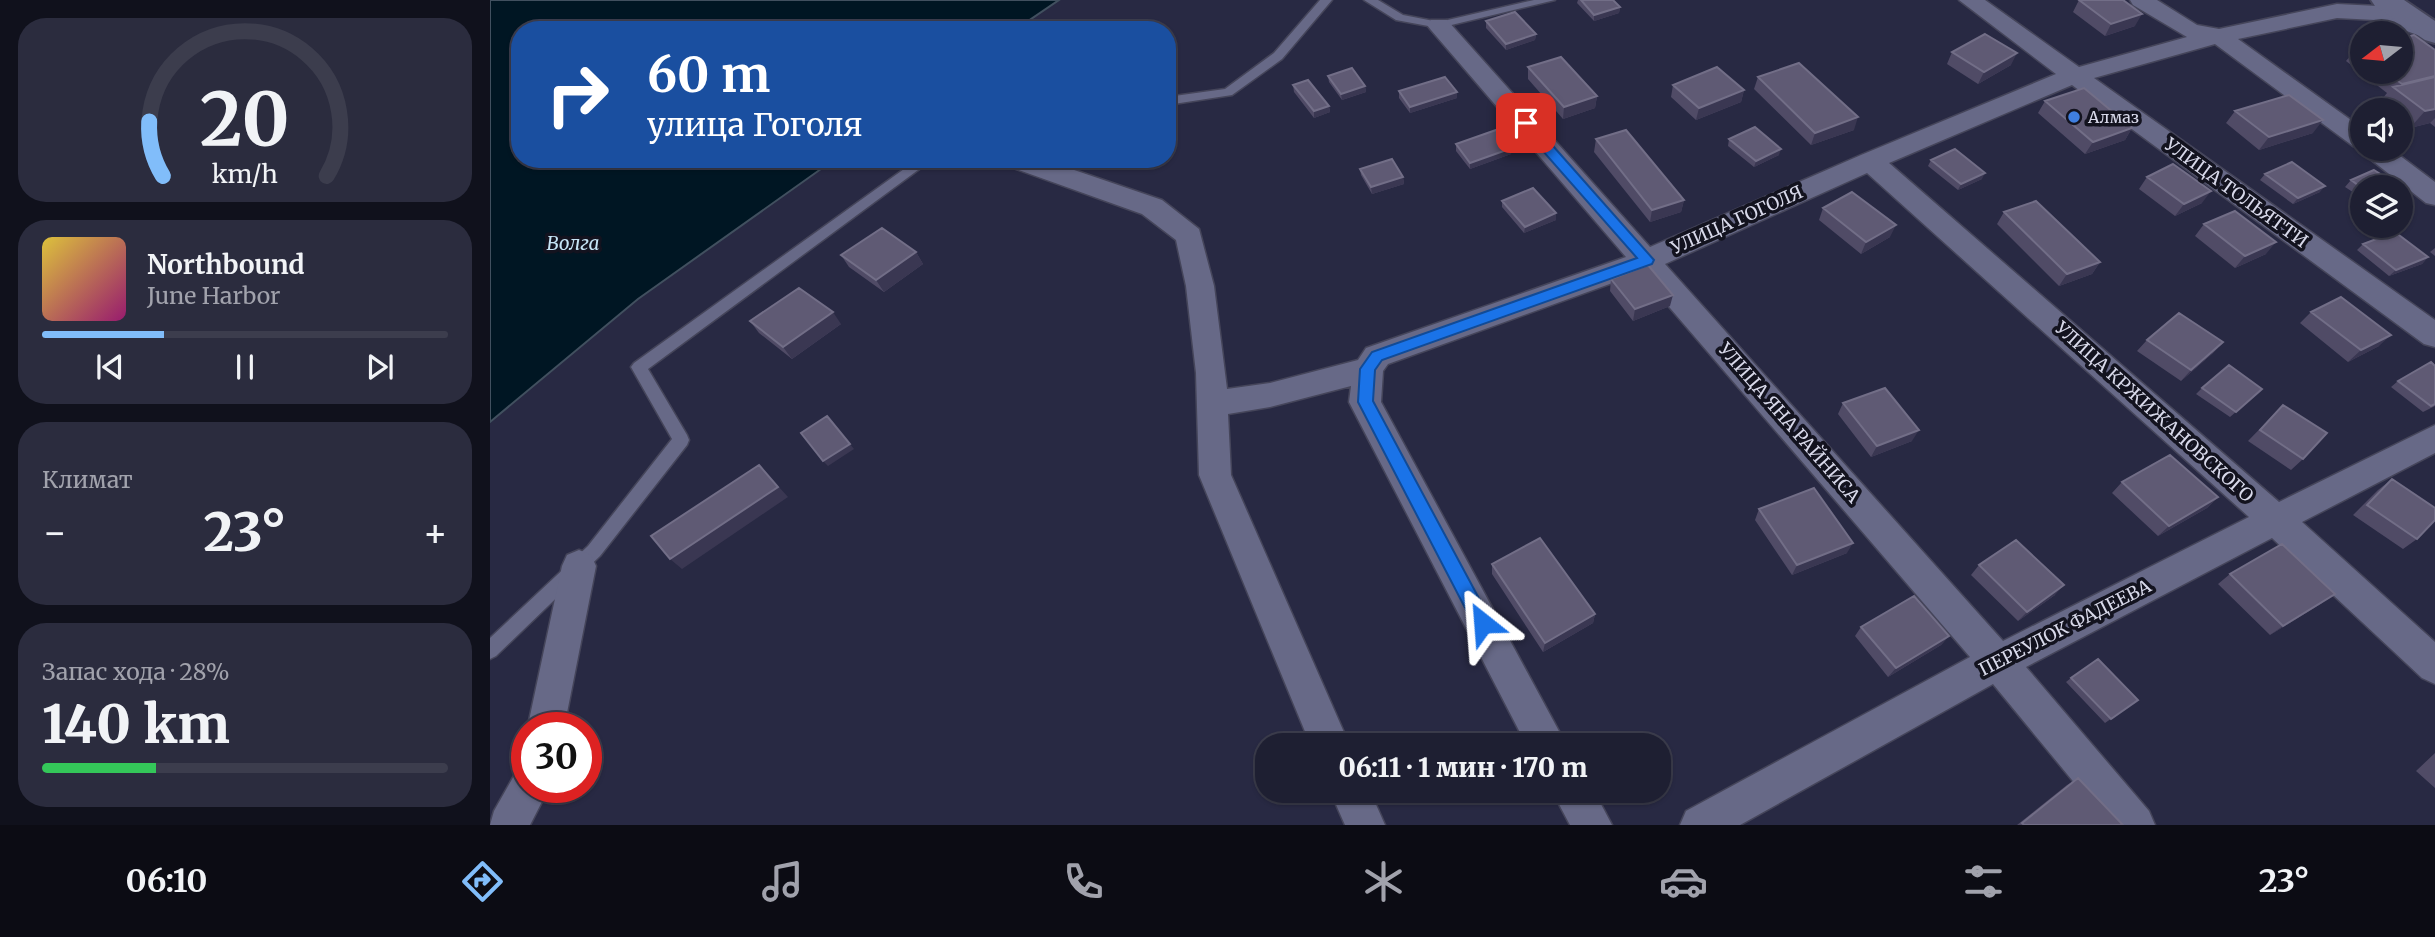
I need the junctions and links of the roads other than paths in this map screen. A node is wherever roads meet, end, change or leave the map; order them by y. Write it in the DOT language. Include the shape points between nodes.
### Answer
graph roads {
  1 [pos="1326,0"];
  2 [pos="1370,0"];
  3 [pos="1549,0"];
  4 [pos="1970,0"];
  5 [pos="2141,0"];
  6 [pos="2385,0"];
  7 [pos="1439,25"];
  8 [pos="2435,34"];
  9 [pos="2219,36"];
  10 [pos="2073,76"];
  11 [pos="1176,100"];
  12 [pos="2350,131"];
  13 [pos="1870,161"];
  14 [pos="2390,161"];
  15 [pos="915,168"];
  16 [pos="1040,168"];
  17 [pos="2435,196"];
  18 [pos="1647,260"];
  19 [pos="2435,336"];
  20 [pos="1368,369"];
  21 [pos="1213,404"];
  22 [pos="2435,438"];
  23 [pos="2275,519"];
  24 [pos="579,566"];
  25 [pos="490,650"];
  26 [pos="1998,662"];
  27 [pos="2435,666"];
  28 [pos="548,712"];
  29 [pos="1325,733"];
  30 [pos="1541,733"];
  31 [pos="520,803"];
  32 [pos="1355,803"];
  33 [pos="1579,803"];
  34 [pos="508,825"];
  35 [pos="1365,825"];
  36 [pos="1592,825"];
  37 [pos="1700,825"];
  38 [pos="2135,825"];
  1 -- 11 [label="lane" via="1278,56 1228,92"];
  2 -- 7 [label="lane" via="1400,18"];
  3 -- 7 [label="lane"];
  4 -- 10 [label="street, УЛИЦА ТОЛЬЯТТИ"];
  5 -- 9 [label="street" via="2190,31"];
  6 -- 8 [label="street"];
  7 -- 18 [label="street, УЛИЦА ЯНА РАЙНИСА"];
  8 -- 9 [label="street, УЛИЦА ГОГОЛЯ" via="2378,13 2337,11"];
  9 -- 10 [label="street, УЛИЦА ГОГОЛЯ"];
  9 -- 12 [label="street"];
  10 -- 13 [label="street, УЛИЦА ГОГОЛЯ"];
  10 -- 19 [label="street, УЛИЦА ТОЛЬЯТТИ"];
  13 -- 18 [label="street, УЛИЦА ГОГОЛЯ"];
  13 -- 23 [label="street, УЛИЦА КРЖИЖАНОВСКОГО"];
  14 -- 17 [label="street"];
  15 -- 24 [label="lane" via="639,367 681,440"];
  16 -- 21 [label="street" via="1152,207 1189,236 1200,286"];
  18 -- 20 [label="street, УЛИЦА ГОГОЛЯ" via="1377,356"];
  18 -- 26 [label="street, УЛИЦА ЯНА РАЙНИСА"];
  20 -- 21 [label="street" via="1270,395"];
  20 -- 30 [label="street" via="1366,402"];
  21 -- 29 [label="street" via="1215,475"];
  22 -- 23 [label="street, ПЕРЕУЛОК ФАДЕЕВА"];
  23 -- 26 [label="street, ПЕРЕУЛОК ФАДЕЕВА"];
  23 -- 27 [label="street, УЛИЦА КРЖИЖАНОВСКОГО"];
  24 -- 25 [label="lane"];
  24 -- 28 [label="street"];
  26 -- 37 [label="street, ПЕРЕУЛОК ФАДЕЕВА"];
  26 -- 38 [label="street, УЛИЦА ЯНА РАЙНИСА"];
  31 -- 34 [label="street"];
  32 -- 35 [label="street"];
  33 -- 36 [label="street"];
}
